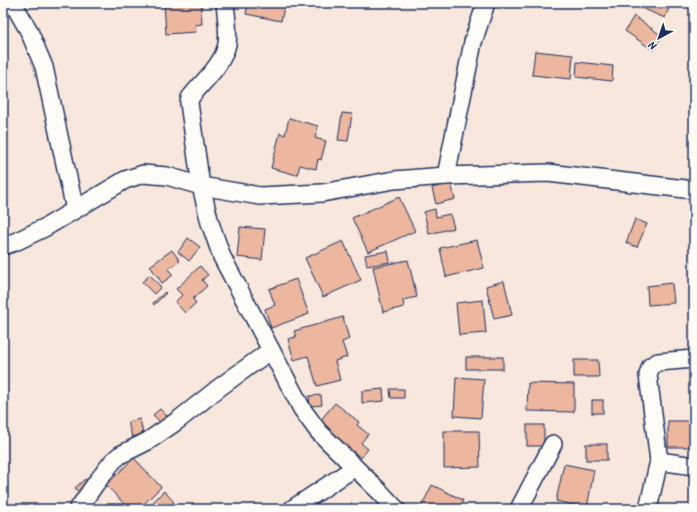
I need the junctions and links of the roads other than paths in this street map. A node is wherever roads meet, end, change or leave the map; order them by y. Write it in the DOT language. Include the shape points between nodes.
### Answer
graph roads {
  1 [pos="13,3"];
  2 [pos="225,3"];
  3 [pos="486,3"];
  4 [pos="446,176"];
  5 [pos="201,186"];
  6 [pos="694,190"];
  7 [pos="75,210"];
  8 [pos="3,246"];
  9 [pos="271,350"];
  10 [pos="694,359"];
  11 [pos="553,444"];
  12 [pos="659,461"];
  13 [pos="694,466"];
  14 [pos="354,468"];
  15 [pos="78,509"];
  16 [pos="292,509"];
  17 [pos="396,509"];
  18 [pos="519,509"];
  19 [pos="648,509"];
  1 -- 7 [label="street" via="29,31 44,67"];
  2 -- 5 [label="street" via="227,43 224,54 190,98 189,103"];
  3 -- 4 [label="street" via="473,42"];
  4 -- 5 [label="street" via="394,180 322,192 260,196"];
  4 -- 6 [label="street" via="548,173"];
  5 -- 7 [label="street" via="167,176 143,174 126,180"];
  5 -- 9 [label="street" via="222,257"];
  7 -- 8 [label="street"];
  9 -- 14 [label="street" via="302,409 318,431"];
  9 -- 15 [label="street" via="177,421 148,441 116,458"];
  10 -- 12 [label="street" via="658,362 651,366 648,375"];
  11 -- 18 [label="street"];
  12 -- 13 [label="street"];
  12 -- 19 [label="street"];
  14 -- 16 [label="street"];
  14 -- 17 [label="street"];
}
